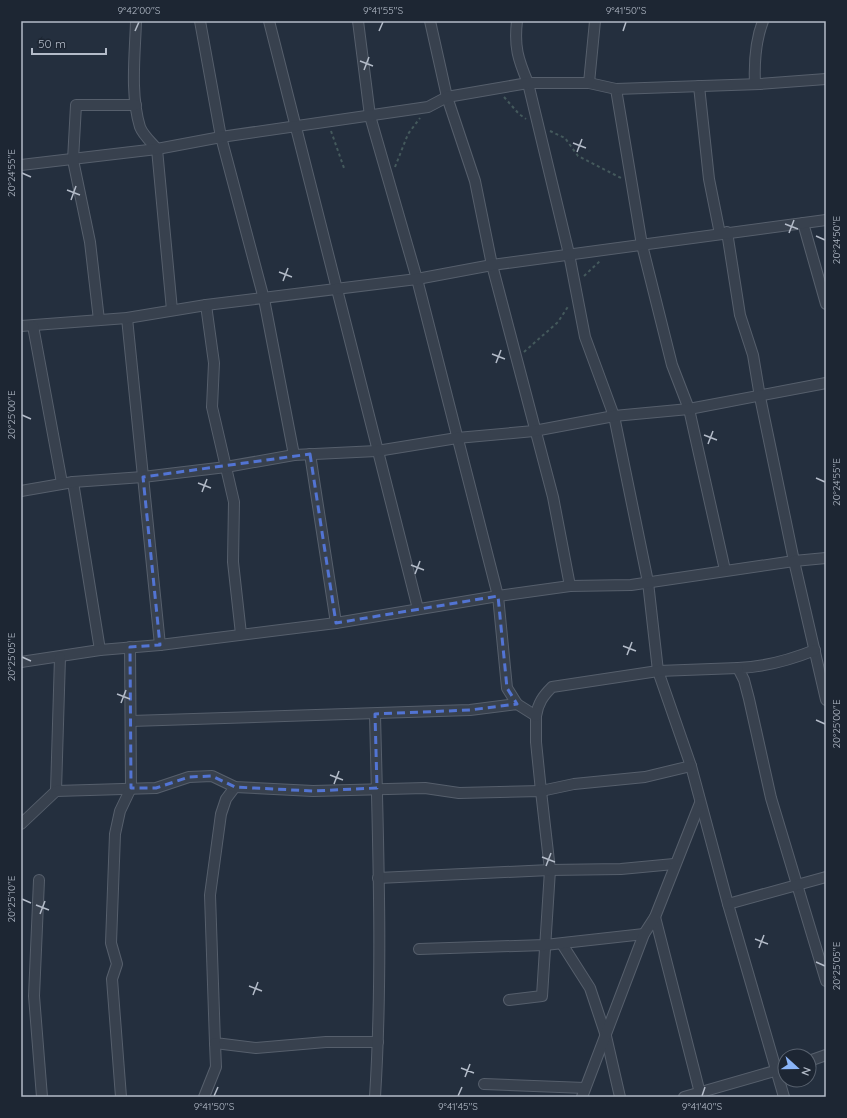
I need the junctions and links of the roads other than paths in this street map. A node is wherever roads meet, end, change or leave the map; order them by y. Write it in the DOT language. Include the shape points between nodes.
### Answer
graph roads {
  1 [pos="136,21"];
  2 [pos="200,21"];
  3 [pos="269,21"];
  4 [pos="358,21"];
  5 [pos="430,21"];
  6 [pos="517,21"];
  7 [pos="595,21"];
  8 [pos="763,21"];
  9 [pos="826,79"];
  10 [pos="528,83"];
  11 [pos="589,83"];
  12 [pos="755,84"];
  13 [pos="699,86"];
  14 [pos="616,89"];
  15 [pos="447,97"];
  16 [pos="136,105"];
  17 [pos="370,116"];
  18 [pos="295,127"];
  19 [pos="221,137"];
  20 [pos="157,149"];
  21 [pos="73,160"];
  22 [pos="21,165"];
  23 [pos="826,220"];
  24 [pos="803,223"];
  25 [pos="723,233"];
  26 [pos="642,244"];
  27 [pos="569,254"];
  28 [pos="492,265"];
  29 [pos="417,279"];
  30 [pos="337,289"];
  31 [pos="264,299"];
  32 [pos="826,304"];
  33 [pos="206,305"];
  34 [pos="172,310"];
  35 [pos="127,318"];
  36 [pos="99,320"];
  37 [pos="21,326"];
  38 [pos="33,326"];
  39 [pos="826,383"];
  40 [pos="760,397"];
  41 [pos="690,409"];
  42 [pos="614,416"];
  43 [pos="534,431"];
  44 [pos="457,438"];
  45 [pos="377,451"];
  46 [pos="310,454"];
  47 [pos="294,455"];
  48 [pos="226,467"];
  49 [pos="143,477"];
  50 [pos="73,482"];
  51 [pos="62,483"];
  52 [pos="21,491"];
  53 [pos="826,558"];
  54 [pos="794,561"];
  55 [pos="725,570"];
  56 [pos="648,582"];
  57 [pos="570,586"];
  58 [pos="498,596"];
  59 [pos="418,609"];
  60 [pos="336,623"];
  61 [pos="241,634"];
  62 [pos="160,645"];
  63 [pos="130,647"];
  64 [pos="100,650"];
  65 [pos="815,650"];
  66 [pos="60,656"];
  67 [pos="21,662"];
  68 [pos="738,668"];
  69 [pos="658,670"];
  70 [pos="825,694"];
  71 [pos="517,704"];
  72 [pos="375,714"];
  73 [pos="536,716"];
  74 [pos="131,721"];
  75 [pos="691,766"];
  76 [pos="131,788"];
  77 [pos="235,788"];
  78 [pos="377,788"];
  79 [pos="56,791"];
  80 [pos="541,791"];
  81 [pos="700,804"];
  82 [pos="21,824"];
  83 [pos="674,864"];
  84 [pos="550,870"];
  85 [pos="826,877"];
  86 [pos="378,878"];
  87 [pos="39,880"];
  88 [pos="798,885"];
  89 [pos="728,904"];
  90 [pos="654,917"];
  91 [pos="644,934"];
  92 [pos="562,944"];
  93 [pos="545,945"];
  94 [pos="419,949"];
  95 [pos="826,981"];
  96 [pos="508,1000"];
  97 [pos="606,1036"];
  98 [pos="378,1042"];
  99 [pos="216,1043"];
  100 [pos="777,1057"];
  101 [pos="777,1071"];
  102 [pos="484,1084"];
  103 [pos="584,1093"];
  104 [pos="700,1095"];
  105 [pos="42,1097"];
  106 [pos="121,1097"];
  107 [pos="204,1097"];
  108 [pos="374,1097"];
  109 [pos="620,1097"];
  110 [pos="684,1097"];
  1 -- 16 [label="street"];
  2 -- 19 [label="street"];
  3 -- 18 [label="street"];
  4 -- 17 [label="street"];
  5 -- 15 [label="street"];
  6 -- 10 [label="street" via="515,36 518,59"];
  7 -- 11 [label="street"];
  8 -- 12 [label="street" via="754,58"];
  9 -- 12 [label="street"];
  10 -- 11 [label="street"];
  10 -- 15 [label="street"];
  10 -- 27 [label="street"];
  11 -- 14 [label="street"];
  12 -- 13 [label="street"];
  13 -- 14 [label="street"];
  13 -- 25 [label="street" via="709,179"];
  14 -- 26 [label="street"];
  15 -- 17 [label="street" via="428,107"];
  15 -- 28 [label="street" via="475,181"];
  16 -- 20 [label="street" via="140,128"];
  16 -- 21 [label="street" via="76,105"];
  17 -- 18 [label="street"];
  17 -- 29 [label="street"];
  18 -- 19 [label="street"];
  18 -- 30 [label="street"];
  19 -- 20 [label="street"];
  19 -- 31 [label="street"];
  20 -- 21 [label="street"];
  20 -- 34 [label="street"];
  21 -- 22 [label="street"];
  21 -- 36 [label="street" via="90,242"];
  23 -- 24 [label="street"];
  24 -- 25 [label="street"];
  24 -- 32 [label="street"];
  25 -- 26 [label="street"];
  25 -- 40 [label="street" via="740,315 754,355"];
  26 -- 27 [label="street"];
  26 -- 41 [label="street" via="672,365"];
  27 -- 28 [label="street"];
  27 -- 42 [label="street" via="585,337"];
  28 -- 29 [label="street"];
  28 -- 43 [label="street"];
  29 -- 30 [label="street"];
  29 -- 44 [label="street"];
  30 -- 31 [label="street"];
  30 -- 45 [label="street"];
  31 -- 33 [label="street"];
  31 -- 47 [label="street"];
  33 -- 34 [label="street"];
  33 -- 48 [label="street" via="214,363 212,407"];
  34 -- 35 [label="street"];
  35 -- 36 [label="street"];
  35 -- 49 [label="street"];
  36 -- 38 [label="street"];
  37 -- 38 [label="street"];
  38 -- 51 [label="street"];
  39 -- 40 [label="street"];
  40 -- 41 [label="street"];
  40 -- 54 [label="street"];
  41 -- 42 [label="street"];
  41 -- 55 [label="street"];
  42 -- 43 [label="street"];
  42 -- 56 [label="street"];
  43 -- 44 [label="street"];
  43 -- 57 [label="street" via="553,497"];
  44 -- 45 [label="street"];
  44 -- 58 [label="street"];
  45 -- 46 [label="street"];
  45 -- 59 [label="street"];
  46 -- 47 [label="street"];
  46 -- 60 [label="street"];
  47 -- 48 [label="street"];
  48 -- 49 [label="street"];
  48 -- 61 [label="street" via="234,502 233,562"];
  49 -- 50 [label="street"];
  49 -- 62 [label="street"];
  50 -- 51 [label="street"];
  50 -- 64 [label="street"];
  51 -- 52 [label="street"];
  53 -- 54 [label="street"];
  54 -- 55 [label="street"];
  54 -- 65 [label="street"];
  55 -- 56 [label="street"];
  56 -- 57 [label="street" via="631,585"];
  56 -- 69 [label="street"];
  57 -- 58 [label="street"];
  58 -- 59 [label="street"];
  58 -- 71 [label="street" via="507,688"];
  59 -- 60 [label="street"];
  60 -- 61 [label="street"];
  61 -- 62 [label="street"];
  62 -- 63 [label="street"];
  63 -- 64 [label="street"];
  63 -- 74 [label="street"];
  64 -- 66 [label="street"];
  65 -- 68 [label="street" via="792,660 753,668"];
  65 -- 70 [label="street"];
  66 -- 67 [label="street"];
  66 -- 79 [label="street"];
  68 -- 69 [label="street"];
  68 -- 88 [label="street" via="749,699 771,798"];
  69 -- 73 [label="street" via="552,687 543,695"];
  69 -- 75 [label="street"];
  71 -- 72 [label="street" via="470,710"];
  71 -- 73 [label="street"];
  72 -- 74 [label="street"];
  72 -- 78 [label="street"];
  73 -- 80 [label="street"];
  74 -- 76 [label="street"];
  75 -- 80 [label="street" via="645,776 574,784"];
  75 -- 81 [label="street"];
  76 -- 77 [label="street" via="156,788 189,777 212,776"];
  76 -- 79 [label="street"];
  76 -- 106 [label="street" via="120,811 115,834 110,943 117,964 112,979"];
  77 -- 78 [label="street" via="313,791"];
  77 -- 99 [label="street" via="226,799 221,814 210,896"];
  78 -- 80 [label="street" via="425,788 458,793"];
  78 -- 86 [label="street"];
  79 -- 82 [label="street"];
  80 -- 84 [label="street"];
  81 -- 83 [label="street"];
  81 -- 89 [label="street"];
  83 -- 84 [label="street" via="621,869"];
  83 -- 90 [label="street"];
  84 -- 86 [label="street"];
  84 -- 93 [label="street"];
  85 -- 88 [label="street"];
  86 -- 98 [label="street"];
  87 -- 105 [label="street" via="34,996"];
  88 -- 89 [label="street"];
  88 -- 95 [label="street"];
  89 -- 100 [label="street"];
  90 -- 91 [label="street"];
  90 -- 104 [label="street"];
  91 -- 92 [label="street"];
  91 -- 97 [label="street"];
  92 -- 93 [label="street"];
  92 -- 97 [label="street" via="590,988"];
  93 -- 94 [label="street"];
  93 -- 96 [label="street" via="542,996"];
  97 -- 103 [label="street"];
  97 -- 109 [label="street"];
  98 -- 99 [label="street" via="326,1042 256,1048"];
  98 -- 108 [label="street"];
  99 -- 107 [label="street" via="216,1067"];
  101 -- 104 [label="street"];
  102 -- 103 [label="street"];
  104 -- 110 [label="street"];
}
